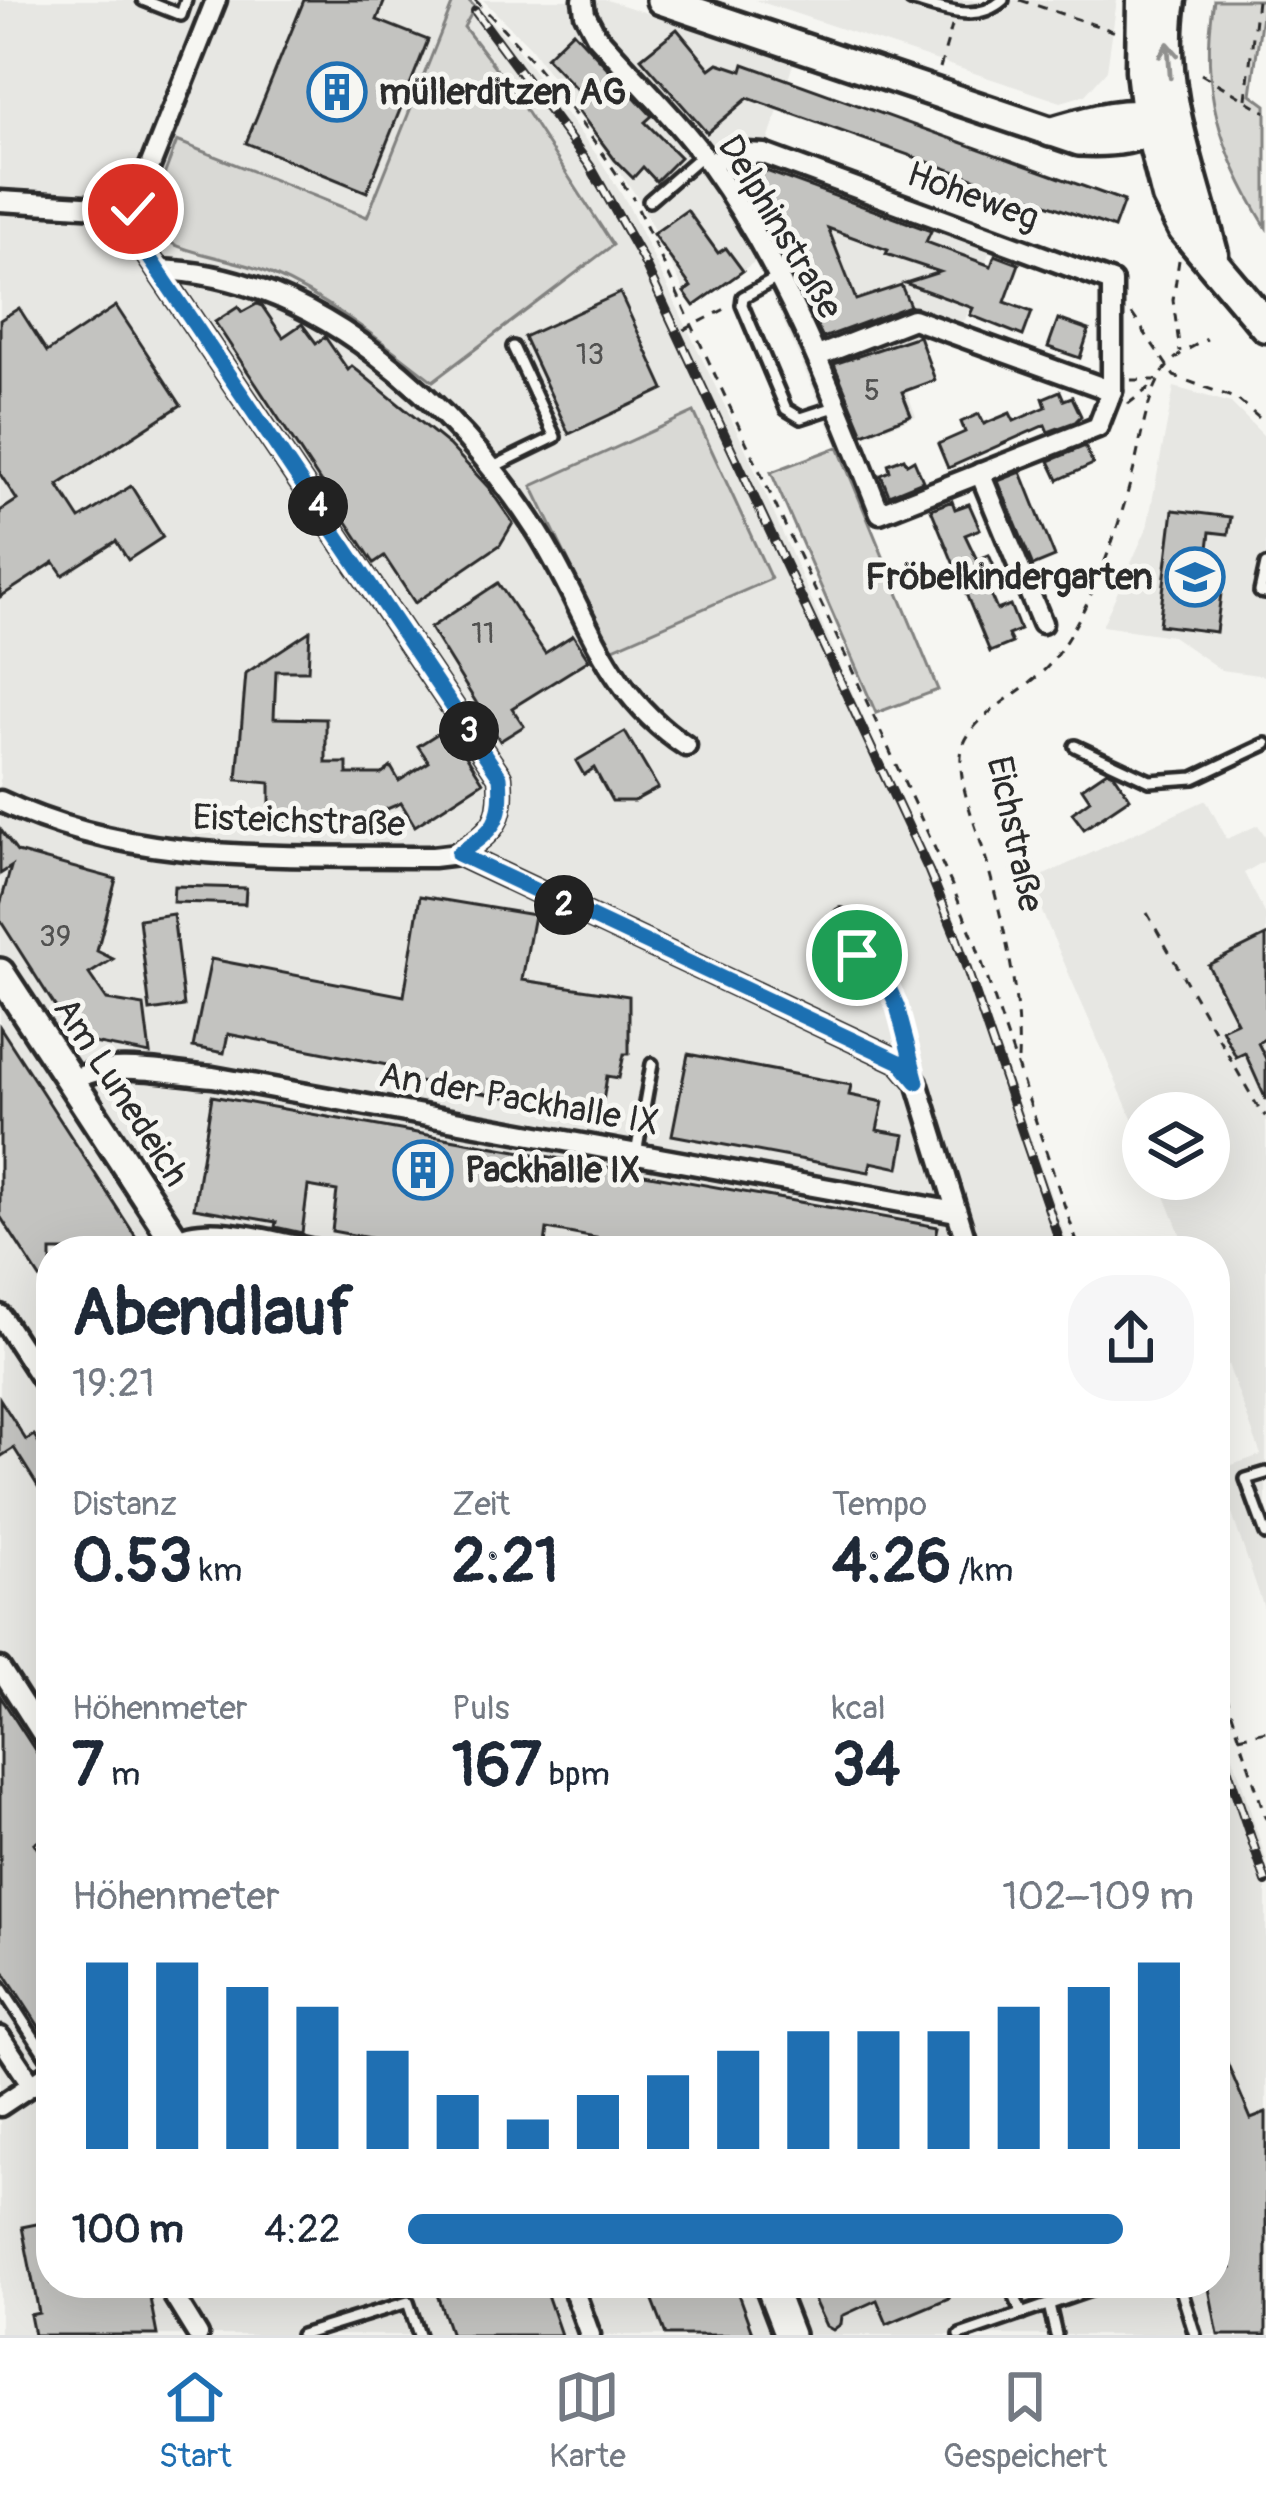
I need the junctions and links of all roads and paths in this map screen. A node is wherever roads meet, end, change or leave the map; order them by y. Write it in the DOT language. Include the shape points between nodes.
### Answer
graph roads {
  1 [pos="143,0"];
  2 [pos="186,0"];
  3 [pos="216,0"];
  4 [pos="475,0"];
  5 [pos="583,0"];
  6 [pos="661,0"];
  7 [pos="911,0"];
  8 [pos="1003,0"];
  9 [pos="1020,0"];
  10 [pos="1143,0"];
  11 [pos="1170,0"];
  12 [pos="1257,0"];
  13 [pos="1117,32"];
  14 [pos="515,39"];
  15 [pos="948,40"];
  16 [pos="508,44"];
  17 [pos="1201,74"];
  18 [pos="932,93"];
  19 [pos="1246,99"];
  20 [pos="1266,112"];
  21 [pos="1157,123"];
  22 [pos="706,160"];
  23 [pos="0,201"];
  24 [pos="649,201"];
  25 [pos="133,209"];
  26 [pos="1184,229"];
  27 [pos="1213,260"];
  28 [pos="158,270"];
  29 [pos="778,278"];
  30 [pos="1112,282"];
  31 [pos="742,301"];
  32 [pos="693,326"];
  33 [pos="1266,326"];
  34 [pos="684,330"];
  35 [pos="1207,339"];
  36 [pos="513,347"];
  37 [pos="1180,353"];
  38 [pos="818,356"];
  39 [pos="1166,368"];
  40 [pos="1159,380"];
  41 [pos="1112,391"];
  42 [pos="838,406"];
  43 [pos="1266,424"];
  44 [pos="491,468"];
  45 [pos="980,473"];
  46 [pos="1266,565"];
  47 [pos="1266,593"];
  48 [pos="1042,623"];
  49 [pos="1266,744"];
  50 [pos="686,746"];
  51 [pos="1075,746"];
  52 [pos="0,801"];
  53 [pos="458,854"];
  54 [pos="1147,913"];
  55 [pos="842,915"];
  56 [pos="0,974"];
  57 [pos="652,1064"];
  58 [pos="1018,1067"];
  59 [pos="70,1081"];
  60 [pos="917,1082"];
  61 [pos="1266,1114"];
  62 [pos="635,1154"];
  63 [pos="956,1212"];
  64 [pos="172,1236"];
  65 [pos="185,1236"];
  66 [pos="235,1236"];
  67 [pos="964,1236"];
  68 [pos="1075,1236"];
  69 [pos="0,1316"];
  70 [pos="36,1370"];
  71 [pos="1266,1473"];
  72 [pos="1266,1534"];
  73 [pos="0,1668"];
  74 [pos="1230,1708"];
  75 [pos="36,1724"];
  76 [pos="1266,1731"];
  77 [pos="1239,1737"];
  78 [pos="1266,1820"];
  79 [pos="0,1986"];
  80 [pos="0,2037"];
  81 [pos="36,2044"];
  82 [pos="36,2081"];
  83 [pos="32,2085"];
  84 [pos="0,2106"];
  85 [pos="175,2298"];
  86 [pos="576,2298"];
  87 [pos="775,2298"];
  88 [pos="1015,2298"];
  89 [pos="1071,2298"];
  90 [pos="1184,2298"];
  91 [pos="1049,2306"];
  92 [pos="1022,2314"];
  93 [pos="198,2335"];
  94 [pos="301,2335"];
  95 [pos="419,2335"];
  96 [pos="590,2335"];
  97 [pos="789,2335"];
  98 [pos="960,2335"];
  99 [pos="1056,2335"];
  100 [pos="1195,2335"];
  1 -- 2 [label="lane" via="181,15"];
  3 -- 25 [label="street"];
  4 -- 14 [label="path"];
  5 -- 22 [label="street, Delphinstraße" via="596,34"];
  6 -- 18 [label="street"];
  7 -- 8 [label="lane" via="973,13"];
  9 -- 13 [label="path"];
  10 -- 21 [label="main road" via="1142,70"];
  21 -- 11 [label="main road, one-way"];
  12 -- 19 [label="path"];
  14 -- 16 [label="path"];
  14 -- 32 [label="path" via="634,201"];
  15 -- 18 [label="path"];
  17 -- 19 [label="path"];
  18 -- 21 [label="street" via="1048,133 1110,117"];
  19 -- 20 [label="path"];
  21 -- 26 [label="main road" via="1168,196"];
  21 -- 27 [label="main road"];
  22 -- 24 [label="lane"];
  22 -- 29 [label="street, Delphinstraße"];
  22 -- 30 [label="street, Hoheweg" via="764,154"];
  23 -- 25 [label="street"];
  25 -- 28 [label="street" via="136,238"];
  26 -- 27 [label="main road"];
  26 -- 37 [label="path" via="1172,300"];
  27 -- 33 [label="main road"];
  28 -- 44 [label="street" via="238,281 344,332 413,387"];
  28 -- 53 [label="street" via="500,777 493,830"];
  29 -- 31 [label="lane"];
  29 -- 38 [label="street, Delphinstraße"];
  30 -- 39 [label="path"];
  30 -- 41 [label="street"];
  31 -- 32 [label="path"];
  31 -- 42 [label="lane" via="786,409 801,418"];
  32 -- 34 [label="path"];
  32 -- 58 [label="path" via="951,884"];
  35 -- 37 [label="path, Eichstraße"];
  36 -- 44 [label="lane" via="555,437"];
  37 -- 39 [label="path, Eichstraße"];
  38 -- 41 [label="street" via="914,319"];
  38 -- 42 [label="street, Delphinstraße"];
  39 -- 40 [label="path, Eichstraße"];
  39 -- 43 [label="path" via="1237,399"];
  40 -- 41 [label="path" via="1127,380"];
  40 -- 58 [label="path, Eichstraße" via="1126,500 1067,638 1050,664 980,720 962,745 966,792 1017,999"];
  41 -- 45 [label="street" via="1098,427"];
  42 -- 45 [label="street, Delphinstraße" via="880,513"];
  44 -- 50 [label="street" via="536,530 620,687"];
  45 -- 48 [label="street"];
  46 -- 47 [label="lane"];
  49 -- 51 [label="lane" via="1195,778 1150,781"];
  52 -- 53 [label="street, Eisteichstraße" via="93,835 199,854"];
  53 -- 60 [label="street, Eisteichstraße" via="900,1062"];
  54 -- 61 [label="path"];
  55 -- 60 [label="lane" via="857,955 882,972 890,989"];
  56 -- 59 [label="street, Am Lunedeich"];
  57 -- 62 [label="lane"];
  58 -- 68 [label="path"];
  59 -- 62 [label="street, An der Packhalle IX" via="107,1069 213,1077"];
  59 -- 64 [label="street, Am Lunedeich"];
  60 -- 63 [label="street"];
  62 -- 63 [label="street, An der Packhalle IX"];
  63 -- 67 [label="street"];
  65 -- 66 [label="street"];
  69 -- 70 [label="street"];
  71 -- 72 [label="lane" via="1246,1479"];
  73 -- 75 [label="street"];
  74 -- 77 [label="path"];
  76 -- 77 [label="path"];
  77 -- 78 [label="path"];
  79 -- 81 [label="lane"];
  80 -- 83 [label="street"];
  82 -- 83 [label="street"];
  83 -- 84 [label="street"];
  85 -- 93 [label="street"];
  86 -- 96 [label="street"];
  87 -- 97 [label="street"];
  88 -- 92 [label="lane"];
  89 -- 91 [label="lane"];
  90 -- 100 [label="lane"];
  91 -- 92 [label="lane"];
  91 -- 99 [label="lane"];
  92 -- 98 [label="lane"];
  94 -- 95 [label="lane" via="408,2302"];
}
